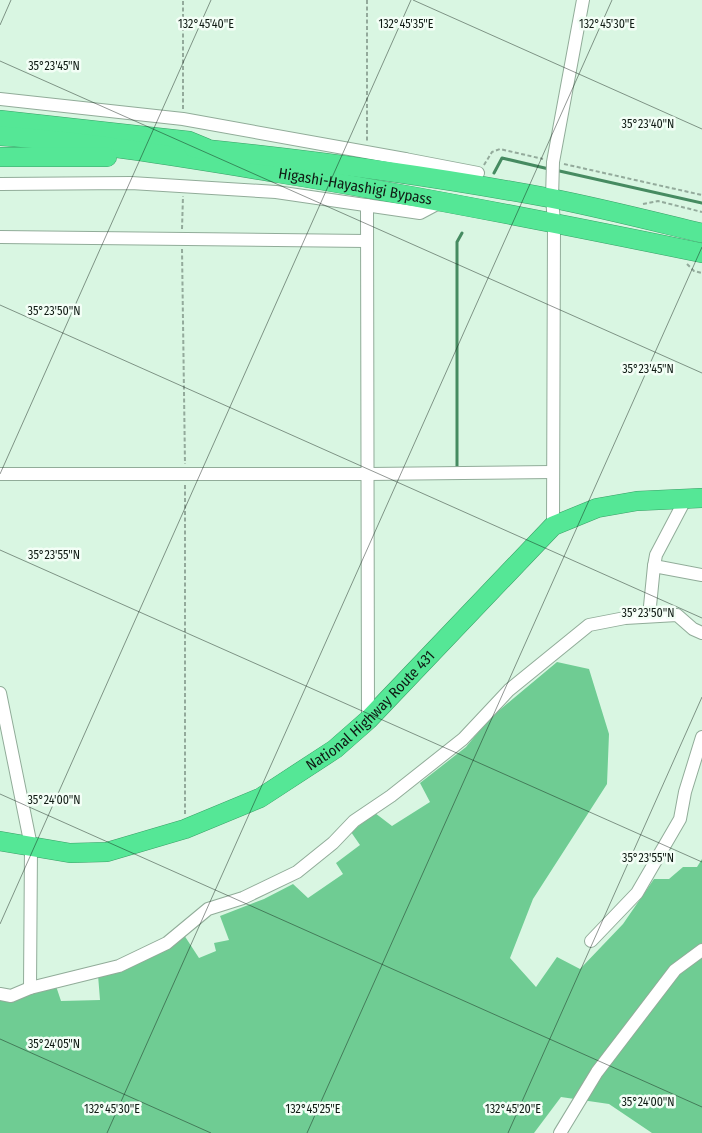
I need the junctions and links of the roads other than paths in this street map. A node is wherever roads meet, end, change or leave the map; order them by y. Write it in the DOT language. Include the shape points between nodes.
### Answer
graph roads {
  1 [pos="583,0"];
  2 [pos="0,99"];
  3 [pos="2,131"];
  4 [pos="0,157"];
  5 [pos="405,159"];
  6 [pos="245,168"];
  7 [pos="478,173"];
  8 [pos="420,176"];
  9 [pos="0,184"];
  10 [pos="552,198"];
  11 [pos="448,202"];
  12 [pos="368,206"];
  13 [pos="554,222"];
  14 [pos="702,233"];
  15 [pos="0,237"];
  16 [pos="366,241"];
  17 [pos="702,253"];
  18 [pos="552,472"];
  19 [pos="0,474"];
  20 [pos="369,474"];
  21 [pos="694,498"];
  22 [pos="552,526"];
  23 [pos="654,566"];
  24 [pos="702,574"];
  25 [pos="649,616"];
  26 [pos="702,633"];
  27 [pos="0,693"];
  28 [pos="2,720"];
  29 [pos="368,720"];
  30 [pos="702,737"];
  31 [pos="0,840"];
  32 [pos="30,846"];
  33 [pos="591,941"];
  34 [pos="702,950"];
  35 [pos="30,988"];
  36 [pos="0,994"];
  37 [pos="560,1133"];
  1 -- 10 [label="street" via="553,162"];
  2 -- 5 [label="street" via="183,119"];
  3 -- 6 [label="highway, Higashi-Hayashigi Bypass"];
  3 -- 8 [label="highway, Higashi-Hayashigi Bypass" via="211,149"];
  4 -- 6 [label="highway" via="157,159"];
  5 -- 7 [label="street"];
  5 -- 8 [label="street"];
  6 -- 11 [label="highway, Higashi-Hayashigi Bypass"];
  8 -- 10 [label="highway, Higashi-Hayashigi Bypass"];
  9 -- 12 [label="street" via="131,183 276,192"];
  10 -- 13 [label="street"];
  10 -- 14 [label="highway, Higashi-Hayashigi Bypass"];
  11 -- 12 [label="street" via="420,213"];
  11 -- 13 [label="highway, Higashi-Hayashigi Bypass"];
  12 -- 16 [label="street"];
  13 -- 17 [label="highway, Higashi-Hayashigi Bypass"];
  13 -- 18 [label="street"];
  15 -- 16 [label="street"];
  16 -- 20 [label="street"];
  18 -- 20 [label="street"];
  18 -- 22 [label="street"];
  19 -- 20 [label="street"];
  20 -- 29 [label="street"];
  21 -- 22 [label="highway, National Highway Route 431" via="637,501 597,508"];
  21 -- 23 [label="street" via="656,555"];
  22 -- 29 [label="highway, National Highway Route 431"];
  23 -- 24 [label="street"];
  23 -- 25 [label="street"];
  25 -- 26 [label="street" via="677,615"];
  25 -- 35 [label="street" via="588,625 509,690 463,739 354,821 297,872 243,898 208,909 167,943 119,966"];
  27 -- 28 [label="street"];
  28 -- 32 [label="street"];
  29 -- 32 [label="highway, National Highway Route 431" via="335,750 260,798 185,829 107,852 70,853"];
  30 -- 33 [label="street" via="684,792 680,819 636,893"];
  31 -- 32 [label="highway, National Highway Route 431"];
  32 -- 35 [label="street"];
  34 -- 37 [label="street" via="675,970 597,1072"];
  35 -- 36 [label="street" via="11,996"];
}
